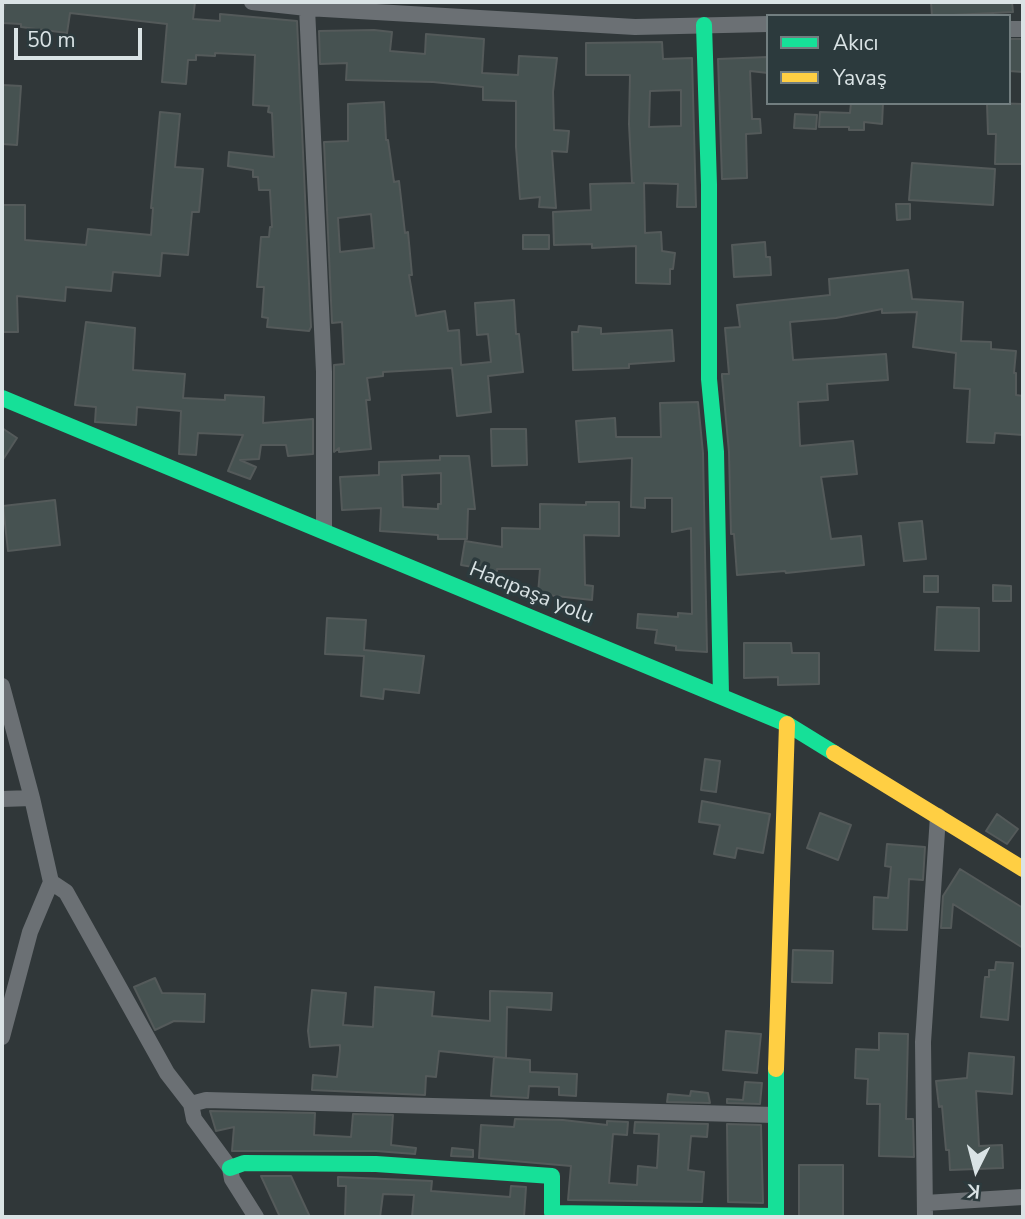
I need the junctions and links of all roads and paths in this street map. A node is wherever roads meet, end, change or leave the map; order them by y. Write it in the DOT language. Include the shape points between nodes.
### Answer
graph roads {
  1 [pos="252,2"];
  2 [pos="307,8"];
  3 [pos="766,24"];
  4 [pos="704,25"];
  5 [pos="2,398"];
  6 [pos="324,531"];
  7 [pos="2,686"];
  8 [pos="721,695"];
  9 [pos="787,724"];
  10 [pos="32,798"];
  11 [pos="2,799"];
  12 [pos="938,816"];
  13 [pos="1023,869"];
  14 [pos="51,882"];
  15 [pos="2,1037"];
  16 [pos="191,1104"];
  17 [pos="774,1115"];
  18 [pos="230,1168"];
  19 [pos="1023,1197"];
  20 [pos="925,1210"];
  21 [pos="256,1217"];
  1 -- 2 [label="street"];
  2 -- 4 [label="street" via="635,27"];
  2 -- 6 [label="street" via="324,372"];
  3 -- 4 [label="street"];
  4 -- 8 [label="street" via="709,379 716,452"];
  5 -- 6 [label="street, Hacıpaşa yolu"];
  6 -- 8 [label="street, Hacıpaşa yolu"];
  7 -- 10 [label="street"];
  8 -- 9 [label="street, Hacıpaşa yolu"];
  9 -- 12 [label="street, Hacıpaşa yolu"];
  9 -- 17 [label="street"];
  10 -- 11 [label="street"];
  10 -- 14 [label="street"];
  12 -- 13 [label="street, Hacıpaşa yolu"];
  12 -- 20 [label="street" via="923,1042"];
  14 -- 15 [label="street" via="30,932"];
  14 -- 16 [label="street" via="66,892 167,1073"];
  16 -- 17 [label="street" via="206,1100"];
  16 -- 18 [label="street" via="194,1119"];
  17 -- 18 [label="street" via="776,1216 552,1213 552,1176 376,1164 244,1163"];
  18 -- 21 [label="street"];
  19 -- 20 [label="street"];
}
